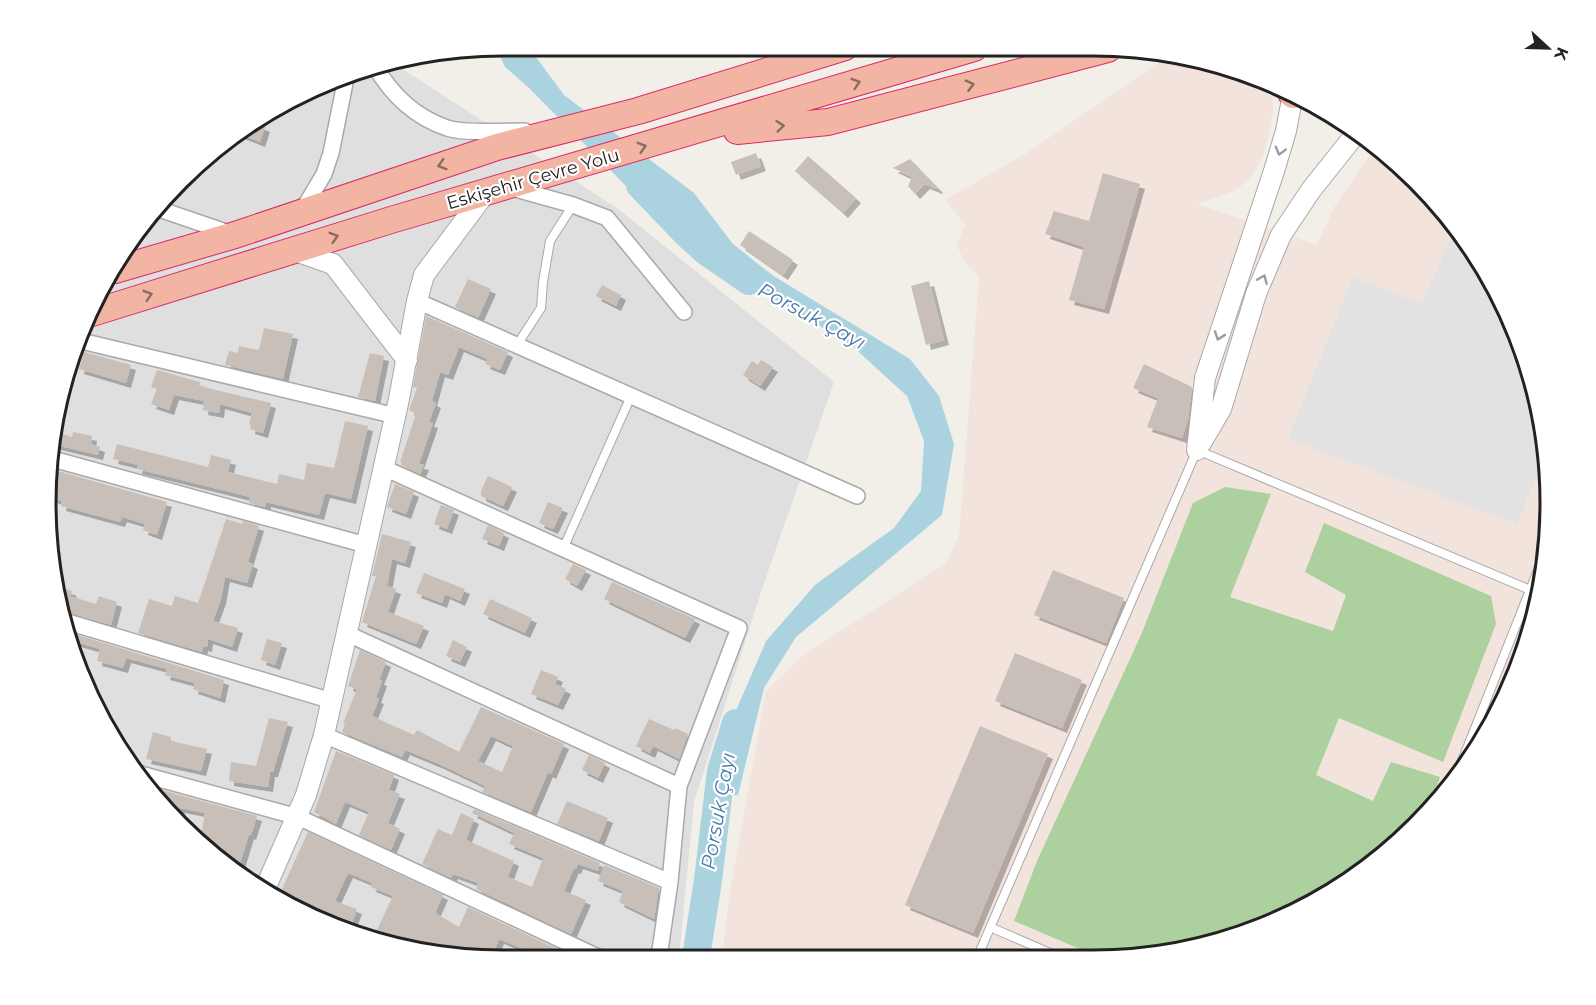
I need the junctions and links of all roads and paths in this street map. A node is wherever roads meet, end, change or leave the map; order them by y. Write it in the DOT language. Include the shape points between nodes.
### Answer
graph roads {
  1 [pos="774,56"];
  2 [pos="816,56"];
  3 [pos="948,56"];
  4 [pos="1081,56"];
  5 [pos="379,73"];
  6 [pos="345,85"];
  7 [pos="1291,102"];
  8 [pos="638,111"];
  9 [pos="552,131"];
  10 [pos="680,136"];
  11 [pos="1352,138"];
  12 [pos="496,189"];
  13 [pos="573,205"];
  14 [pos="164,211"];
  15 [pos="302,211"];
  16 [pos="235,235"];
  17 [pos="293,250"];
  18 [pos="122,268"];
  19 [pos="417,301"];
  20 [pos="99,311"];
  21 [pos="684,312"];
  22 [pos="86,342"];
  23 [pos="517,345"];
  24 [pos="407,360"];
  25 [pos="631,396"];
  26 [pos="396,416"];
  27 [pos="1197,450"];
  28 [pos="57,460"];
  29 [pos="384,468"];
  30 [pos="857,496"];
  31 [pos="366,545"];
  32 [pos="563,549"];
  33 [pos="1534,581"];
  34 [pos="1530,590"];
  35 [pos="73,623"];
  36 [pos="348,634"];
  37 [pos="332,701"];
  38 [pos="324,735"];
  39 [pos="1467,747"];
  40 [pos="149,776"];
  41 [pos="679,786"];
  42 [pos="298,817"];
  43 [pos="670,882"];
  44 [pos="268,883"];
  45 [pos="990,927"];
  46 [pos="583,950"];
  47 [pos="660,950"];
  48 [pos="980,950"];
  49 [pos="1043,950"];
  1 -- 8 [label="highway"];
  2 -- 8 [label="highway"];
  10 -- 3 [label="highway, Eskişehir Çevre Yolu, one-way"];
  10 -- 4 [label="highway, one-way" via="828,122"];
  5 -- 9 [label="street" via="401,101 448,128"];
  6 -- 15 [label="street" via="324,174"];
  7 -- 27 [label="street, one-way" via="1274,171 1205,378"];
  8 -- 9 [label="highway"];
  9 -- 15 [label="highway, one-way"];
  12 -- 10 [label="highway, Eskişehir Çevre Yolu, one-way"];
  27 -- 11 [label="street, one-way" via="1221,409 1256,294 1281,235"];
  12 -- 13 [label="street"];
  17 -- 12 [label="highway, Eskişehir Çevre Yolu, one-way"];
  12 -- 19 [label="street" via="424,275"];
  13 -- 21 [label="street" via="607,218"];
  13 -- 23 [label="lane" via="550,241 541,308"];
  14 -- 16 [label="street"];
  15 -- 16 [label="highway"];
  16 -- 18 [label="highway"];
  20 -- 17 [label="highway, Eskişehir Çevre Yolu, one-way"];
  17 -- 24 [label="street" via="333,264"];
  19 -- 23 [label="street"];
  19 -- 24 [label="street"];
  22 -- 26 [label="street"];
  23 -- 25 [label="street"];
  24 -- 26 [label="street"];
  25 -- 30 [label="street"];
  25 -- 32 [label="lane"];
  26 -- 29 [label="street"];
  27 -- 34 [label="lane"];
  27 -- 45 [label="lane"];
  28 -- 31 [label="street"];
  29 -- 31 [label="street"];
  29 -- 32 [label="street"];
  31 -- 36 [label="street"];
  32 -- 41 [label="street" via="739,628"];
  33 -- 34 [label="lane"];
  34 -- 39 [label="lane"];
  35 -- 37 [label="street"];
  36 -- 37 [label="street"];
  36 -- 41 [label="street"];
  37 -- 38 [label="street"];
  38 -- 42 [label="street"];
  38 -- 43 [label="street"];
  40 -- 42 [label="street"];
  41 -- 43 [label="street"];
  42 -- 44 [label="street"];
  42 -- 46 [label="street"];
  43 -- 47 [label="street"];
  45 -- 48 [label="lane"];
  45 -- 49 [label="lane"];
}
